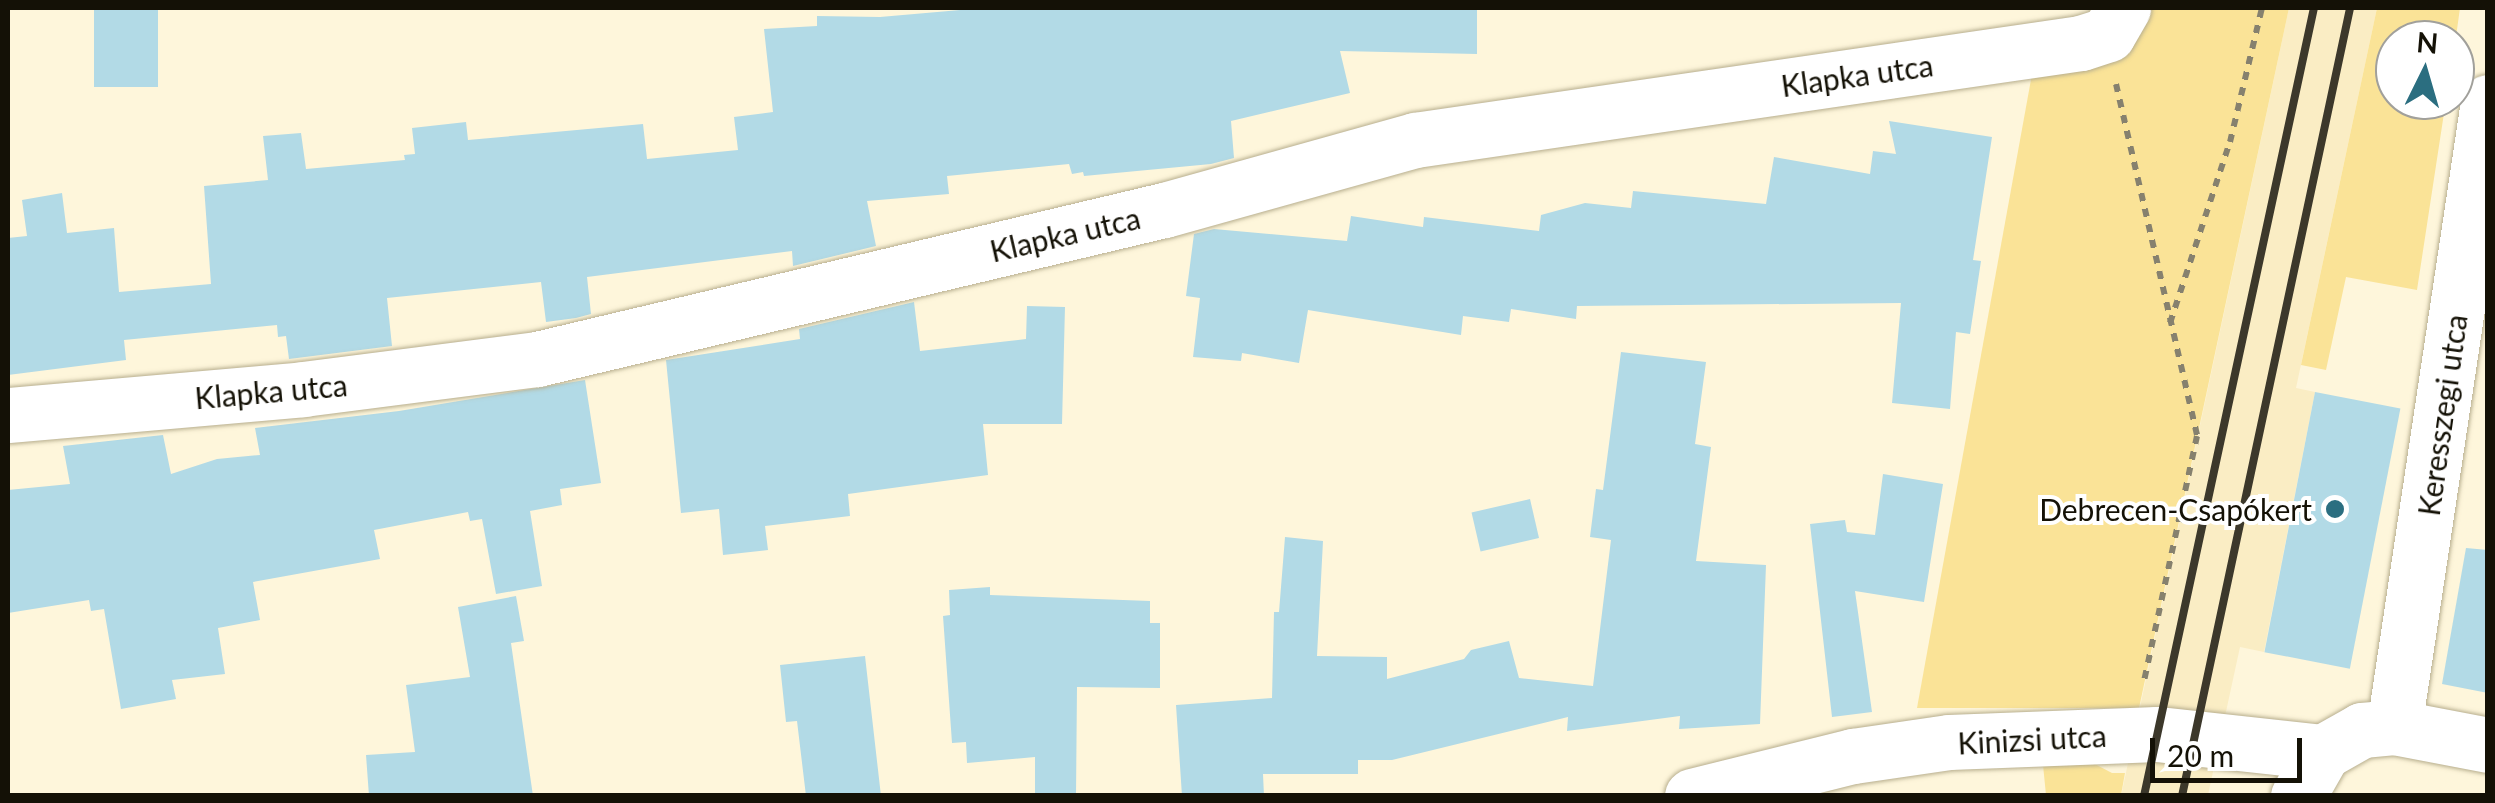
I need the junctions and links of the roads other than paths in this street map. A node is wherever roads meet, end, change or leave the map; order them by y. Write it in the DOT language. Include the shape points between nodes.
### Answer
graph roads {
  1 [pos="2115,23"];
  2 [pos="2488,102"];
  3 [pos="8,415"];
  4 [pos="2394,727"];
  5 [pos="2488,746"];
  6 [pos="2310,774"];
  7 [pos="1692,796"];
  1 -- 3 [label="street, Klapka utca" via="2081,43 1415,140 1164,210 537,359 303,389"];
  2 -- 4 [label="street, Keresszegi utca"];
  4 -- 5 [label="street, Kinizsi utca"];
  4 -- 6 [label="street, Kinizsi utca" via="2362,730"];
  6 -- 7 [label="street, Kinizsi utca" via="2134,734 2058,735 1885,750"];
}
